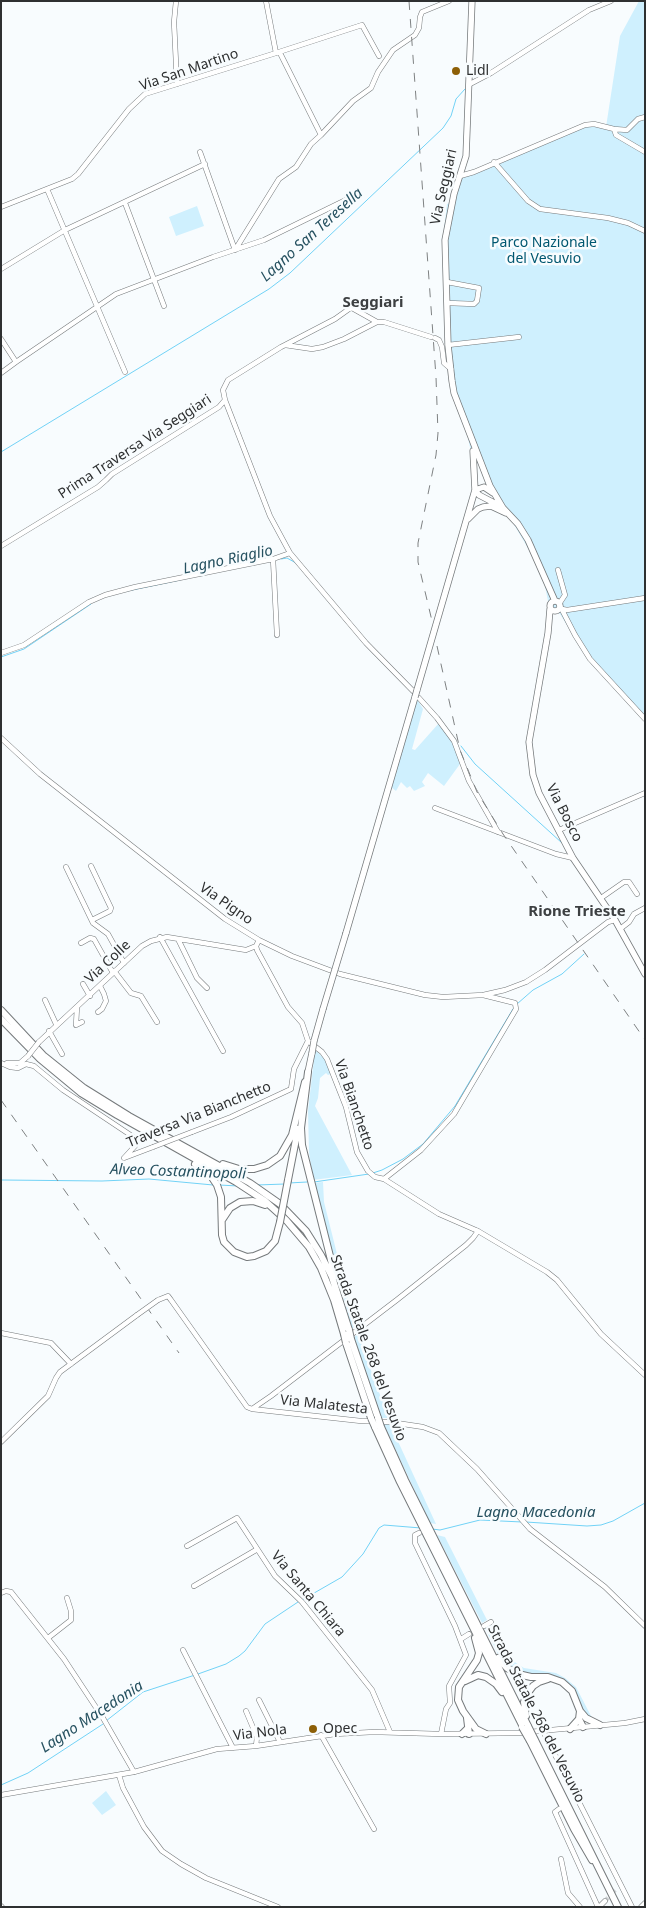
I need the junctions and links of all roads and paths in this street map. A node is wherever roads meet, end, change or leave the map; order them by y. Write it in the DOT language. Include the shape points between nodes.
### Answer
graph roads {
  1 [pos="176,1"];
  2 [pos="266,1"];
  3 [pos="449,1"];
  4 [pos="472,1"];
  5 [pos="611,1"];
  6 [pos="278,53"];
  7 [pos="379,56"];
  8 [pos="177,84"];
  9 [pos="470,84"];
  10 [pos="645,117"];
  11 [pos="614,130"];
  12 [pos="321,134"];
  13 [pos="200,152"];
  14 [pos="645,152"];
  15 [pos="494,162"];
  16 [pos="205,164"];
  17 [pos="460,176"];
  18 [pos="47,189"];
  19 [pos="358,194"];
  20 [pos="125,203"];
  21 [pos="1,206"];
  22 [pos="65,230"];
  23 [pos="645,231"];
  24 [pos="235,250"];
  25 [pos="1,269"];
  26 [pos="154,279"];
  27 [pos="447,282"];
  28 [pos="448,303"];
  29 [pos="164,306"];
  30 [pos="98,308"];
  31 [pos="377,322"];
  32 [pos="519,337"];
  33 [pos="1,338"];
  34 [pos="285,345"];
  35 [pos="448,345"];
  36 [pos="443,353"];
  37 [pos="450,356"];
  38 [pos="16,362"];
  39 [pos="451,369"];
  40 [pos="1,372"];
  41 [pos="125,372"];
  42 [pos="226,400"];
  43 [pos="473,443"];
  44 [pos="475,490"];
  45 [pos="494,494"];
  46 [pos="503,508"];
  47 [pos="511,516"];
  48 [pos="467,520"];
  49 [pos="1,546"];
  50 [pos="290,553"];
  51 [pos="273,559"];
  52 [pos="558,570"];
  53 [pos="645,598"];
  54 [pos="558,609"];
  55 [pos="277,635"];
  56 [pos="1,653"];
  57 [pos="416,694"];
  58 [pos="645,720"];
  59 [pos="1,738"];
  60 [pos="645,793"];
  61 [pos="434,808"];
  62 [pos="559,830"];
  63 [pos="498,832"];
  64 [pos="574,858"];
  65 [pos="66,866"];
  66 [pos="91,866"];
  67 [pos="637,894"];
  68 [pos="601,898"];
  69 [pos="645,908"];
  70 [pos="92,920"];
  71 [pos="615,920"];
  72 [pos="620,929"];
  73 [pos="160,938"];
  74 [pos="178,939"];
  75 [pos="259,940"];
  76 [pos="81,944"];
  77 [pos="256,946"];
  78 [pos="124,963"];
  79 [pos="114,972"];
  80 [pos="645,974"];
  81 [pos="83,984"];
  82 [pos="100,986"];
  83 [pos="208,988"];
  84 [pos="483,995"];
  85 [pos="90,996"];
  86 [pos="45,1000"];
  87 [pos="77,1007"];
  88 [pos="1,1010"];
  89 [pos="98,1012"];
  90 [pos="1,1019"];
  91 [pos="82,1022"];
  92 [pos="157,1022"];
  93 [pos="56,1024"];
  94 [pos="49,1031"];
  95 [pos="311,1041"];
  96 [pos="223,1051"];
  97 [pos="62,1054"];
  98 [pos="1,1062"];
  99 [pos="308,1072"];
  100 [pos="155,1130"];
  101 [pos="160,1140"];
  102 [pos="384,1179"];
  103 [pos="249,1186"];
  104 [pos="221,1224"];
  105 [pos="478,1231"];
  106 [pos="309,1247"];
  107 [pos="341,1305"];
  108 [pos="346,1332"];
  109 [pos="1,1333"];
  110 [pos="71,1364"];
  111 [pos="645,1375"];
  112 [pos="252,1409"];
  113 [pos="1,1442"];
  114 [pos="419,1533"];
  115 [pos="431,1537"];
  116 [pos="187,1546"];
  117 [pos="256,1550"];
  118 [pos="194,1586"];
  119 [pos="455,1591"];
  120 [pos="1,1593"];
  121 [pos="66,1598"];
  122 [pos="491,1622"];
  123 [pos="481,1625"];
  124 [pos="645,1626"];
  125 [pos="468,1634"];
  126 [pos="48,1638"];
  127 [pos="461,1639"];
  128 [pos="183,1650"];
  129 [pos="551,1679"];
  130 [pos="462,1683"];
  131 [pos="258,1700"];
  132 [pos="246,1711"];
  133 [pos="583,1719"];
  134 [pos="645,1719"];
  135 [pos="600,1725"];
  136 [pos="526,1727"];
  137 [pos="584,1727"];
  138 [pos="570,1729"];
  139 [pos="470,1730"];
  140 [pos="543,1731"];
  141 [pos="390,1732"];
  142 [pos="441,1734"];
  143 [pos="462,1734"];
  144 [pos="486,1734"];
  145 [pos="321,1735"];
  146 [pos="534,1740"];
  147 [pos="280,1742"];
  148 [pos="256,1746"];
  149 [pos="233,1748"];
  150 [pos="134,1772"];
  151 [pos="119,1775"];
  152 [pos="1,1795"];
  153 [pos="576,1798"];
  154 [pos="570,1802"];
  155 [pos="558,1809"];
  156 [pos="374,1829"];
  157 [pos="561,1859"];
  158 [pos="620,1884"];
  159 [pos="614,1893"];
  160 [pos="605,1901"];
  161 [pos="645,1902"];
  162 [pos="278,1907"];
  163 [pos="580,1907"];
  164 [pos="598,1907"];
  165 [pos="618,1907"];
  166 [pos="632,1907"];
  167 [pos="641,1907"];
  1 -- 8 [label="street"];
  2 -- 6 [label="street"];
  3 -- 12 [label="street" via="422,12 415,35 393,50 371,88 353,101"];
  4 -- 9 [label="main road, Via Seggiari"];
  5 -- 9 [label="street" via="590,10"];
  6 -- 7 [label="street, Via San Martino" via="362,25"];
  6 -- 8 [label="street, Via San Martino"];
  6 -- 12 [label="street"];
  8 -- 18 [label="street, Via San Martino" via="145,94 137,100 78,174"];
  9 -- 17 [label="main road, Via Seggiari" via="466,156"];
  10 -- 11 [label="street" via="627,130"];
  11 -- 14 [label="street" via="616,135"];
  11 -- 15 [label="street" via="585,124"];
  12 -- 24 [label="street" via="296,167 279,179"];
  13 -- 16 [label="street"];
  15 -- 17 [label="street"];
  15 -- 23 [label="street" via="528,201 540,209 608,218"];
  16 -- 20 [label="street"];
  16 -- 24 [label="street"];
  17 -- 27 [label="main road, Via Seggiari" via="445,240"];
  18 -- 21 [label="street, Via San Martino"];
  18 -- 22 [label="street"];
  19 -- 24 [label="street" via="264,240"];
  20 -- 22 [label="street"];
  20 -- 26 [label="street"];
  22 -- 25 [label="street"];
  22 -- 30 [label="street"];
  24 -- 26 [label="street"];
  26 -- 29 [label="street"];
  26 -- 30 [label="street" via="116,294"];
  27 -- 28 [label="main road, Via Seggiari"];
  27 -- 28 [label="street" via="479,288 474,304"];
  28 -- 35 [label="main road, Via Seggiari"];
  30 -- 38 [label="street"];
  30 -- 41 [label="street"];
  31 -- 34 [label="street" via="323,347 305,349"];
  31 -- 34 [label="street, Prima Traversa Via Seggiari" via="352,308"];
  31 -- 36 [label="street" via="439,340"];
  32 -- 35 [label="street"];
  33 -- 38 [label="street"];
  34 -- 42 [label="street, Prima Traversa Via Seggiari" via="228,380 223,390"];
  35 -- 37 [label="main road, Via Seggiari"];
  36 -- 37 [label="street"];
  36 -- 39 [label="street" via="444,363"];
  37 -- 39 [label="main road, Via Bosco"];
  38 -- 40 [label="street"];
  39 -- 43 [label="main road, Via Bosco" via="454,393"];
  42 -- 49 [label="street, Prima Traversa Via Seggiari" via="112,474 102,484"];
  42 -- 50 [label="street" via="270,516"];
  43 -- 44 [label="main road, Via Bosco"];
  43 -- 45 [label="main road, Via Bosco"];
  44 -- 45 [label="main road" via="484,488"];
  44 -- 46 [label="main road, Via Bosco"];
  44 -- 48 [label="main road"];
  45 -- 46 [label="main road, Via Bosco"];
  46 -- 47 [label="main road, Via Bosco"];
  47 -- 48 [label="main road" via="491,506 478,509"];
  47 -- 54 [label="main road, Via Bosco" via="528,540"];
  48 -- 57 [label="main road"];
  50 -- 51 [label="street"];
  50 -- 57 [label="street" via="366,643"];
  51 -- 55 [label="street"];
  51 -- 56 [label="street" via="105,595 24,645"];
  52 -- 54 [label="street" via="565,595"];
  53 -- 54 [label="street"];
  54 -- 58 [label="street" via="590,659"];
  54 -- 62 [label="main road, Via Bosco" via="529,751 535,782"];
  57 -- 63 [label="street" via="454,741 469,781"];
  57 -- 95 [label="main road, bridge"];
  59 -- 75 [label="street, Via Pigno" via="40,774 195,897"];
  60 -- 62 [label="street"];
  61 -- 63 [label="street"];
  62 -- 64 [label="main road, Via Bosco"];
  63 -- 64 [label="street"];
  64 -- 68 [label="main road, Via Bosco"];
  65 -- 70 [label="street"];
  66 -- 70 [label="street" via="111,909"];
  67 -- 68 [label="street" via="628,882 624,882"];
  68 -- 71 [label="main road, Via Bosco"];
  69 -- 72 [label="street"];
  70 -- 78 [label="street" via="108,934"];
  71 -- 72 [label="main road, Via Bosco"];
  71 -- 84 [label="street, Via Pigno" via="526,982"];
  72 -- 80 [label="main road, Via Bosco"];
  73 -- 74 [label="street"];
  73 -- 78 [label="street, Via Colle" via="142,946"];
  73 -- 96 [label="street"];
  74 -- 77 [label="street" via="246,950"];
  74 -- 83 [label="street" via="197,978"];
  75 -- 77 [label="street"];
  75 -- 84 [label="street, Via Pigno" via="313,965 405,990 443,997"];
  76 -- 79 [label="street" via="94,939"];
  77 -- 95 [label="street, Via Bianchetto" via="288,1007 302,1022"];
  78 -- 79 [label="street, Via Colle"];
  79 -- 82 [label="street, Via Colle"];
  79 -- 92 [label="street" via="131,994 141,996"];
  81 -- 85 [label="street"];
  82 -- 85 [label="street, Via Colle"];
  82 -- 89 [label="street" via="106,1001"];
  84 -- 102 [label="street, Via Pigno" via="518,1003 454,1114 421,1150"];
  85 -- 87 [label="street, Via Colle"];
  86 -- 93 [label="street"];
  87 -- 91 [label="street" via="76,1024"];
  87 -- 93 [label="street, Via Colle"];
  88 -- 100 [label="highway, Strada Statale 268 del Vesuvio" via="43,1055 75,1081"];
  90 -- 101 [label="highway, Strada Statale 268 del Vesuvio" via="72,1086"];
  93 -- 94 [label="street, Via Colle"];
  94 -- 97 [label="street"];
  94 -- 98 [label="street, Via Colle, bridge" via="20,1063"];
  95 -- 98 [label="street, Traversa Via Bianchetto, bridge" via="294,1069 290,1090 232,1117 124,1158 135,1146 132,1136 63,1090 34,1066 26,1064 18,1068"];
  95 -- 99 [label="main road, bridge"];
  95 -- 102 [label="street, Via Bianchetto" via="327,1059 346,1107 357,1152 372,1176"];
  99 -- 100 [label="highway" via="289,1143 274,1161 260,1168 246,1170 225,1165"];
  99 -- 104 [label="highway, bridge" via="280,1222 271,1247 254,1256 240,1255 229,1248 222,1236"];
  99 -- 107 [label="highway" via="301,1135 304,1159"];
  100 -- 103 [label="highway, Strada Statale 268 del Vesuvio"];
  101 -- 103 [label="highway, Strada Statale 268 del Vesuvio"];
  101 -- 104 [label="highway" via="204,1169 216,1182 221,1202"];
  102 -- 105 [label="street, Via Bianchetto" via="439,1214"];
  103 -- 106 [label="highway, Strada Statale 268 del Vesuvio" via="286,1220"];
  103 -- 107 [label="highway, Strada Statale 268 del Vesuvio" via="260,1190 291,1215 314,1242 327,1265"];
  104 -- 106 [label="highway" via="234,1204 247,1200 259,1202"];
  105 -- 111 [label="street, Via Bianchetto" via="552,1276 601,1334"];
  105 -- 112 [label="street, Via Malatesta" via="466,1245 398,1299"];
  106 -- 108 [label="highway, Strada Statale 268 del Vesuvio" via="326,1279"];
  107 -- 108 [label="highway, Strada Statale 268 del Vesuvio"];
  108 -- 115 [label="highway, Strada Statale 268 del Vesuvio, bridge" via="374,1418"];
  109 -- 110 [label="street" via="51,1343"];
  110 -- 112 [label="street, bridge" via="168,1296 247,1407"];
  110 -- 113 [label="street" via="57,1375 48,1396"];
  112 -- 124 [label="street, Via Malatesta" via="390,1422 438,1433 469,1460 530,1529 605,1587"];
  114 -- 127 [label="street" via="415,1535 415,1542"];
  115 -- 119 [label="highway, Strada Statale 268 del Vesuvio"];
  115 -- 123 [label="highway, Strada Statale 268 del Vesuvio"];
  116 -- 117 [label="street, Via Santa Chiara" via="236,1518"];
  117 -- 118 [label="street"];
  117 -- 141 [label="street, Via Santa Chiara" via="372,1690"];
  119 -- 130 [label="highway" via="479,1653"];
  119 -- 136 [label="highway, Strada Statale 268 del Vesuvio"];
  120 -- 126 [label="street" via="10,1592"];
  121 -- 126 [label="street" via="71,1620"];
  122 -- 123 [label="street"];
  123 -- 129 [label="highway" via="507,1668 523,1676"];
  123 -- 136 [label="highway, Strada Statale 268 del Vesuvio"];
  125 -- 127 [label="street"];
  126 -- 150 [label="street" via="94,1704"];
  127 -- 142 [label="street" via="466,1655 449,1686 449,1707"];
  128 -- 149 [label="street"];
  129 -- 133 [label="highway" via="562,1682 572,1691"];
  129 -- 136 [label="highway" via="539,1682 527,1694 524,1709"];
  130 -- 136 [label="highway" via="478,1675 491,1679"];
  130 -- 139 [label="highway" via="458,1700"];
  131 -- 147 [label="street"];
  132 -- 148 [label="street" via="257,1737"];
  133 -- 135 [label="highway"];
  133 -- 137 [label="highway"];
  133 -- 138 [label="highway"];
  134 -- 135 [label="street"];
  135 -- 137 [label="street"];
  136 -- 146 [label="highway, Strada Statale 268 del Vesuvio, bridge"];
  137 -- 138 [label="street"];
  138 -- 140 [label="street"];
  139 -- 143 [label="highway"];
  139 -- 144 [label="highway"];
  140 -- 144 [label="street"];
  140 -- 153 [label="street"];
  141 -- 142 [label="street, Via Nola"];
  141 -- 145 [label="street, Via Nola"];
  142 -- 143 [label="street, Via Nola"];
  145 -- 147 [label="street, Via Nola"];
  145 -- 156 [label="street"];
  146 -- 159 [label="highway, Strada Statale 268 del Vesuvio"];
  146 -- 159 [label="highway, Strada Statale 268 del Vesuvio" via="574,1829"];
  147 -- 148 [label="street, Via Nola"];
  148 -- 149 [label="street, Via Nola"];
  149 -- 150 [label="street, Via Nola" via="204,1752"];
  150 -- 151 [label="street, Via Nola"];
  151 -- 152 [label="street, Via Nola"];
  151 -- 162 [label="street" via="138,1816 162,1851 206,1878"];
  153 -- 154 [label="street"];
  153 -- 158 [label="street"];
  155 -- 164 [label="street" via="555,1812"];
  157 -- 163 [label="street" via="568,1893"];
  158 -- 159 [label="street"];
  158 -- 166 [label="street"];
  159 -- 165 [label="highway, Strada Statale 268 del Vesuvio"];
  160 -- 164 [label="street"];
  161 -- 167 [label="street"];
}
